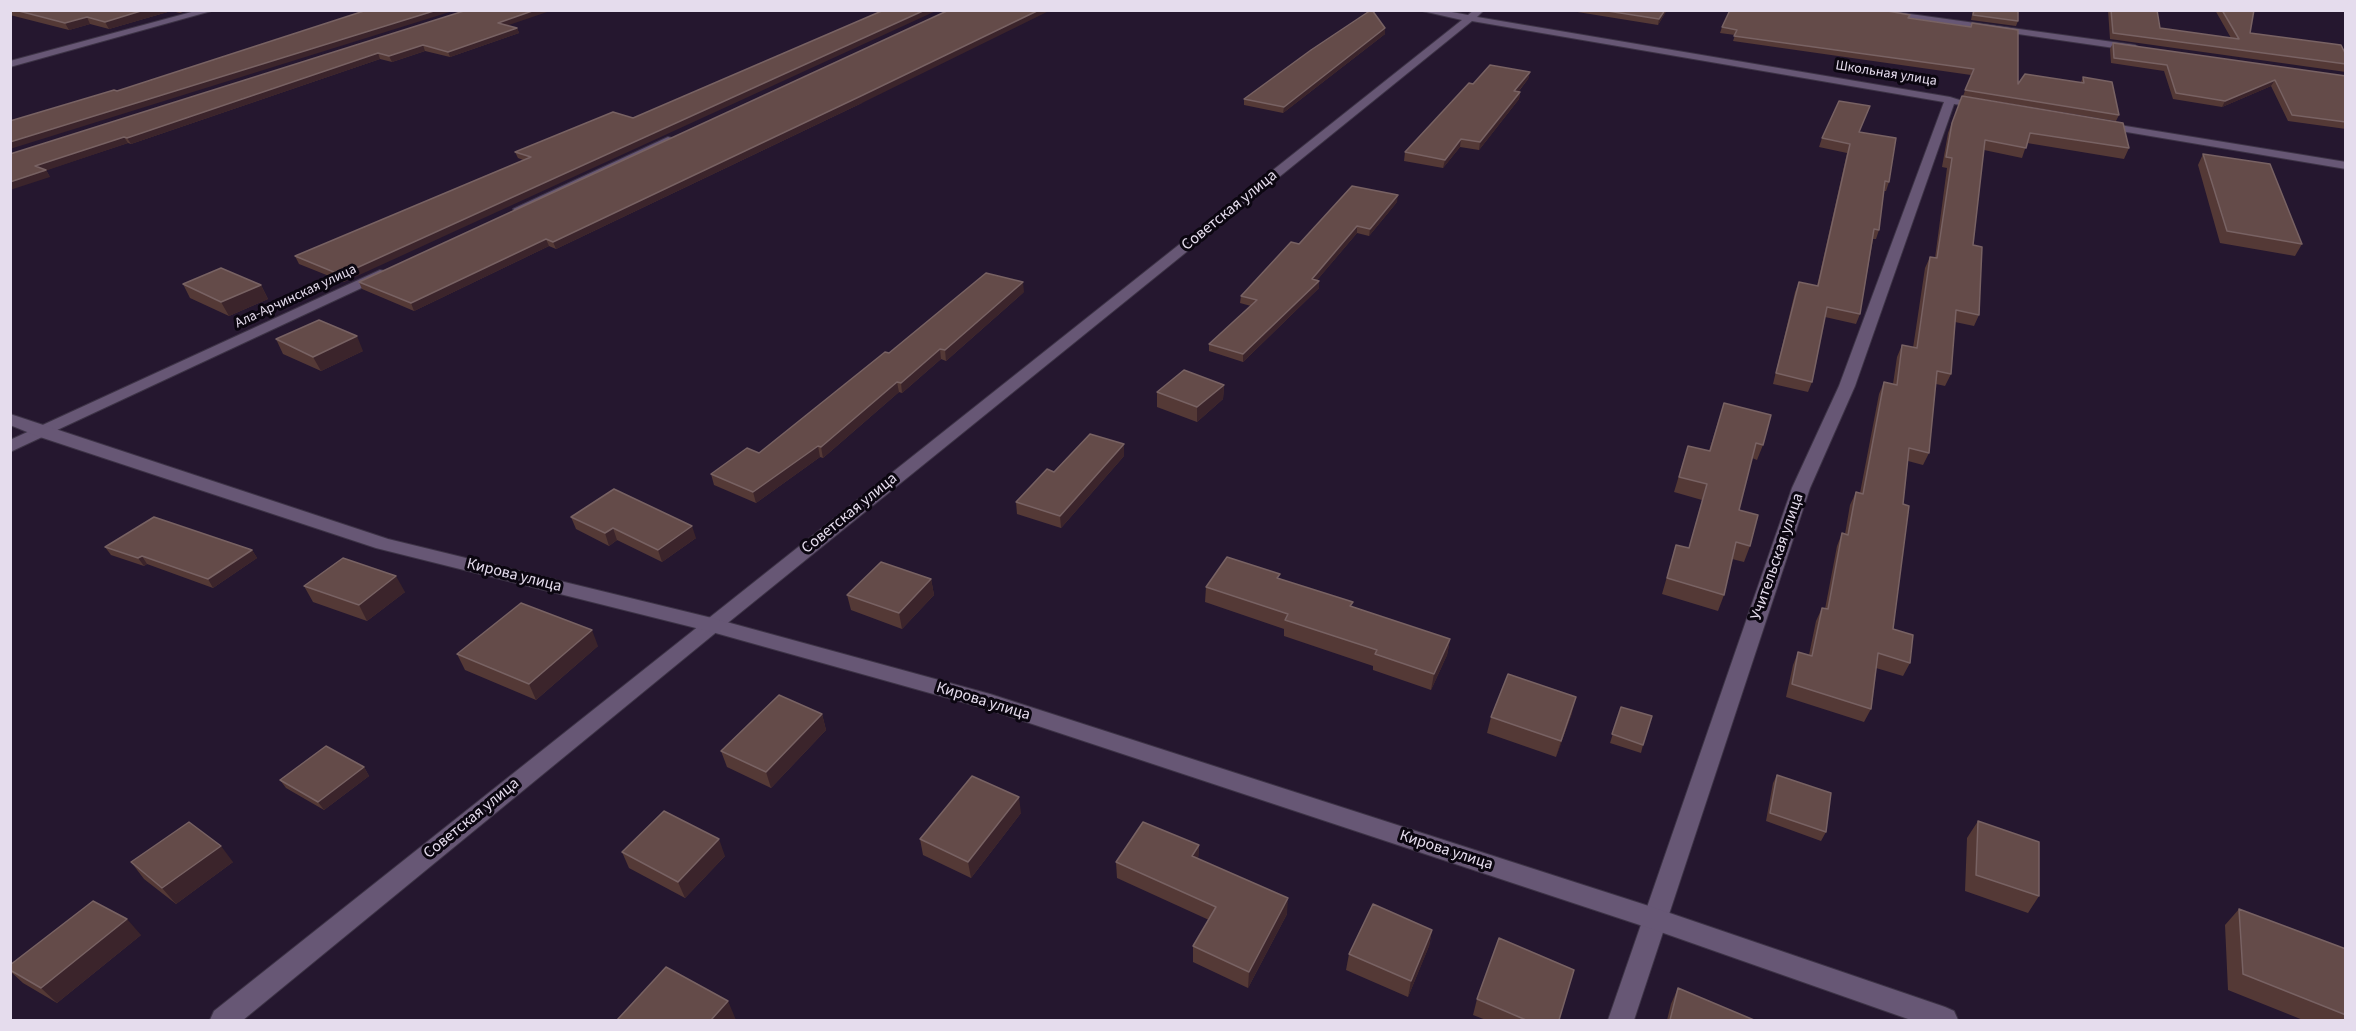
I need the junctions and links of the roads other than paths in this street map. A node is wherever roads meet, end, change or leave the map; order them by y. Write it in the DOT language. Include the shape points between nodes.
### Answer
graph roads {
  1 [pos="211,10"];
  2 [pos="1422,10"];
  3 [pos="1857,10"];
  4 [pos="1940,10"];
  5 [pos="1475,15"];
  6 [pos="1938,22"];
  7 [pos="2148,50"];
  8 [pos="10,64"];
  9 [pos="1950,100"];
  10 [pos="1974,104"];
  11 [pos="2090,123"];
  12 [pos="679,135"];
  13 [pos="2346,166"];
  14 [pos="507,214"];
  15 [pos="388,270"];
  16 [pos="10,419"];
  17 [pos="43,432"];
  18 [pos="10,447"];
  19 [pos="712,625"];
  20 [pos="1655,919"];
  21 [pos="223,1020"];
  22 [pos="1621,1020"];
  23 [pos="1945,1020"];
  1 -- 8 [label="street"];
  2 -- 5 [label="street, Школьная улица"];
  3 -- 6 [label="street"];
  4 -- 6 [label="street"];
  5 -- 9 [label="street, Школьная улица"];
  5 -- 19 [label="street, Советская улица"];
  6 -- 7 [label="street"];
  9 -- 10 [label="street, Школьная улица"];
  9 -- 20 [label="street, Учительская улица" via="1847,386 1801,489"];
  11 -- 13 [label="street"];
  12 -- 14 [label="street"];
  15 -- 17 [label="street, Ала-Арчинская улица"];
  16 -- 17 [label="street, Кирова улица"];
  17 -- 18 [label="street, Ала-Арчинская улица"];
  17 -- 19 [label="street, Кирова улица" via="383,544"];
  19 -- 20 [label="street, Кирова улица" via="990,702"];
  19 -- 21 [label="street, Советская улица"];
  20 -- 22 [label="street, Учительская улица"];
  20 -- 23 [label="street, Кирова улица"];
}
